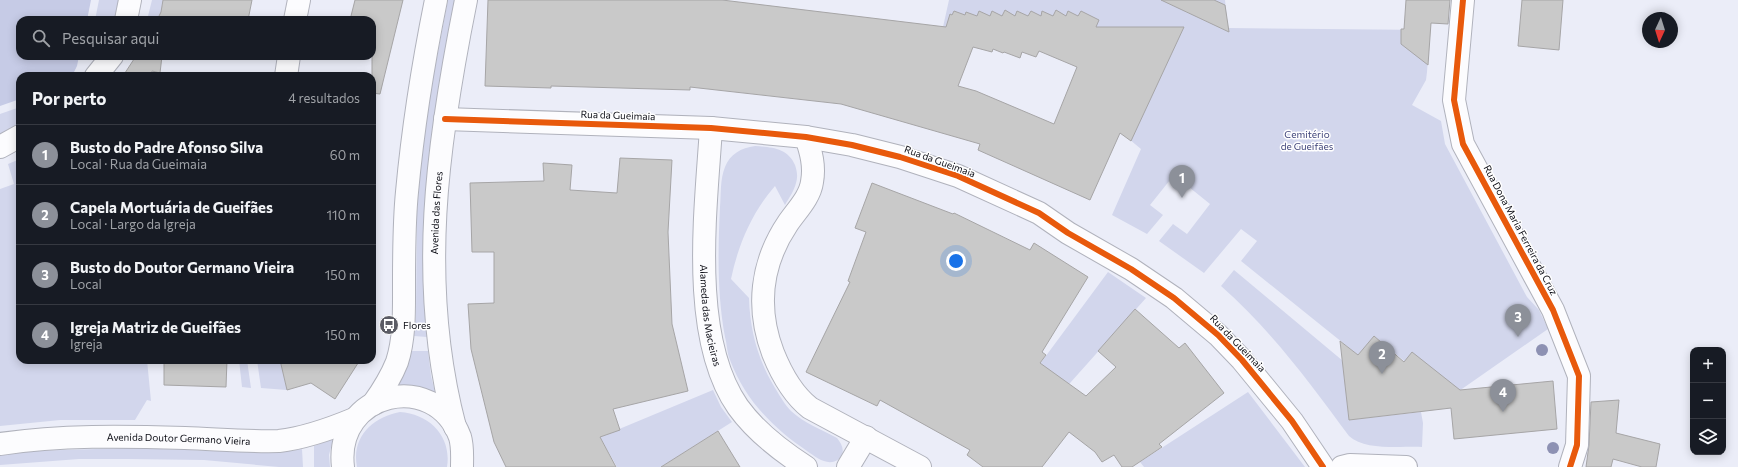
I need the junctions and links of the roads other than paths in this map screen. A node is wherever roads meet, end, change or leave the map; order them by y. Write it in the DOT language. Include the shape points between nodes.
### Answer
graph roads {
  1 [pos="130,0"];
  2 [pos="300,0"];
  3 [pos="436,0"];
  4 [pos="466,0"];
  5 [pos="1463,0"];
  6 [pos="127,16"];
  7 [pos="296,16"];
  8 [pos="109,60"];
  9 [pos="288,60"];
  10 [pos="99,72"];
  11 [pos="287,72"];
  12 [pos="445,119"];
  13 [pos="711,128"];
  14 [pos="806,137"];
  15 [pos="16,138"];
  16 [pos="0,147"];
  17 [pos="372,404"];
  18 [pos="354,419"];
  19 [pos="455,427"];
  20 [pos="866,437"];
  21 [pos="0,444"];
  22 [pos="464,461"];
  23 [pos="913,465"];
  24 [pos="343,467"];
  25 [pos="806,467"];
  26 [pos="848,467"];
  27 [pos="1323,467"];
  28 [pos="1342,467"];
  29 [pos="1406,467"];
  30 [pos="1570,467"];
  1 -- 6 [label="street"];
  2 -- 7 [label="street"];
  3 -- 17 [label="street" via="422,74 411,155 405,226 404,317 401,342 390,377"];
  4 -- 12 [label="street, Avenida das Flores"];
  5 -- 30 [label="street, Rua Dona Maria Ferreira da Cruz" via="1454,100 1464,144 1553,310 1579,376 1577,445"];
  8 -- 10 [label="street"];
  9 -- 11 [label="street"];
  12 -- 13 [label="street, Rua da Gueimaia"];
  12 -- 19 [label="street, Avenida das Flores" via="435,220 434,292 442,370"];
  13 -- 14 [label="street, Rua da Gueimaia"];
  13 -- 25 [label="street, Alameda das Macieiras" via="705,278 708,322 717,364 737,406 748,419 780,449"];
  14 -- 20 [label="street" via="814,171 812,184 772,253 762,299 764,323 768,341 783,376 802,402"];
  14 -- 27 [label="street, Rua da Gueimaia" via="900,157 958,176 1039,213 1068,233 1131,268 1174,298 1218,335 1272,396"];
  15 -- 16 [label="street"];
  17 -- 18 [label="street"];
  17 -- 19 [label="street" via="390,397 409,396 428,401 443,412"];
  18 -- 21 [label="street, Avenida Doutor Germano Vieira" via="322,432 279,441 86,437"];
  18 -- 24 [label="street" via="345,436 341,454"];
  19 -- 22 [label="street, Avenida das Flores"];
  20 -- 23 [label="street"];
  20 -- 26 [label="street"];
  28 -- 29 [label="street"];
}
